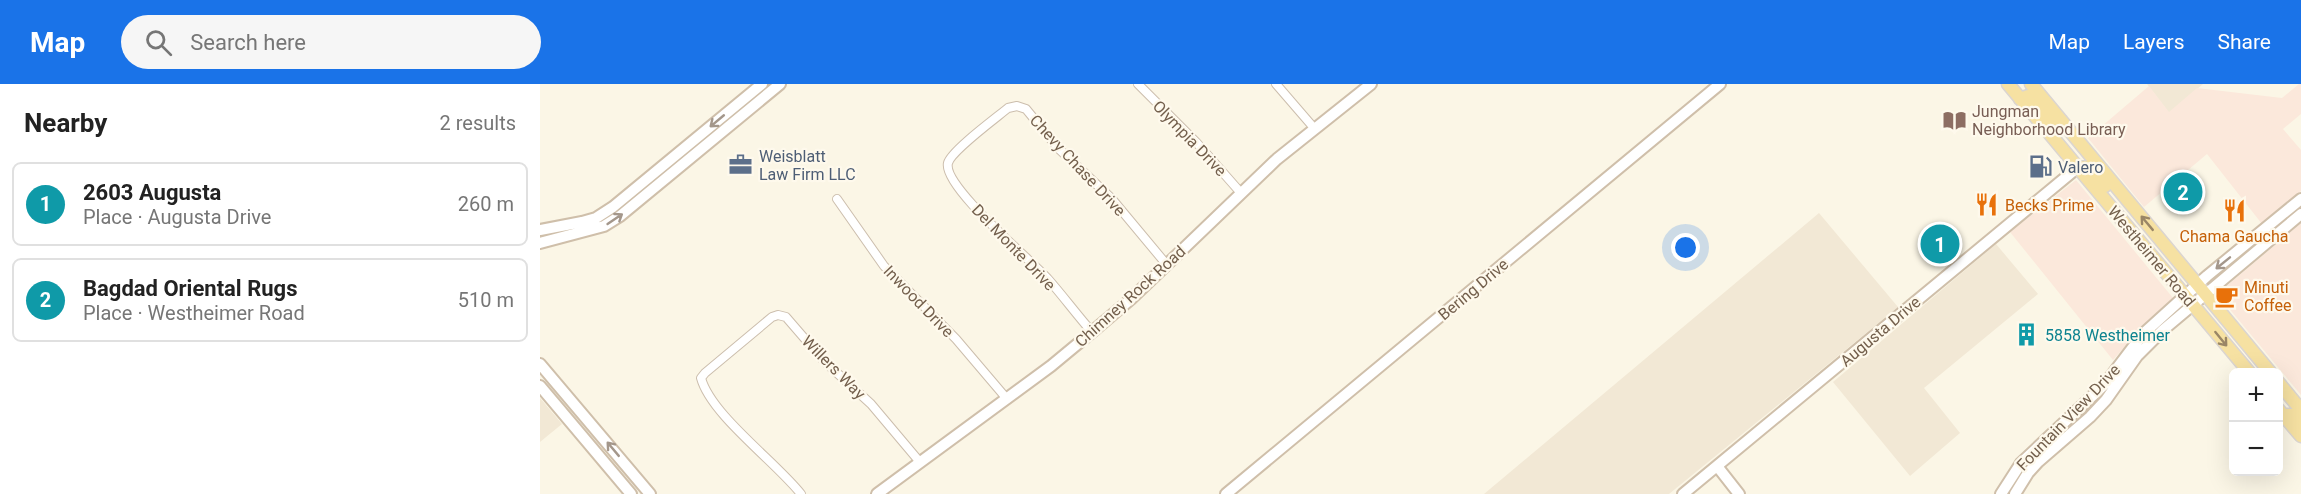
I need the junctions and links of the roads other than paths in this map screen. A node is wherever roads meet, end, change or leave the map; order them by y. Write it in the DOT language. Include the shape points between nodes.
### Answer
graph roads {
  1 [pos="762,84"];
  2 [pos="780,84"];
  3 [pos="1138,84"];
  4 [pos="1276,84"];
  5 [pos="1371,84"];
  6 [pos="1720,84"];
  7 [pos="2008,84"];
  8 [pos="2017,84"];
  9 [pos="2029,84"];
  10 [pos="2020,99"];
  11 [pos="2061,120"];
  12 [pos="1314,128"];
  13 [pos="978,133"];
  14 [pos="679,160"];
  15 [pos="2077,168"];
  16 [pos="2119,190"];
  17 [pos="1241,193"];
  18 [pos="837,199"];
  19 [pos="2301,199"];
  20 [pos="2296,213"];
  21 [pos="583,227"];
  22 [pos="540,230"];
  23 [pos="540,243"];
  24 [pos="1167,265"];
  25 [pos="2202,289"];
  26 [pos="2189,300"];
  27 [pos="1092,332"];
  28 [pos="540,364"];
  29 [pos="2245,368"];
  30 [pos="2267,368"];
  31 [pos="540,386"];
  32 [pos="2283,388"];
  33 [pos="1007,399"];
  34 [pos="2283,402"];
  35 [pos="577,406"];
  36 [pos="2298,406"];
  37 [pos="2283,413"];
  38 [pos="2283,414"];
  39 [pos="566,416"];
  40 [pos="2301,422"];
  41 [pos="2301,436"];
  42 [pos="2034,458"];
  43 [pos="919,462"];
  44 [pos="1717,466"];
  45 [pos="641,483"];
  46 [pos="631,493"];
  47 [pos="650,494"];
  48 [pos="801,494"];
  49 [pos="877,494"];
  50 [pos="1226,494"];
  51 [pos="1683,494"];
  52 [pos="1739,494"];
  53 [pos="2001,494"];
  54 [pos="2015,494"];
  1 -- 14 [label="street, one-way"];
  2 -- 14 [label="street"];
  3 -- 17 [label="street, Olympia Drive" via="1197,142"];
  4 -- 12 [label="street"];
  5 -- 12 [label="street, Chimney Rock Road"];
  6 -- 50 [label="street, Bering Drive"];
  7 -- 10 [label="main road, Westheimer Road"];
  8 -- 9 [label="main road"];
  9 -- 11 [label="main road, Westheimer Road"];
  10 -- 11 [label="main road" via="2028,96 2048,118"];
  10 -- 15 [label="main road, Westheimer Road"];
  11 -- 16 [label="main road, Westheimer Road"];
  12 -- 17 [label="street, Chimney Rock Road"];
  13 -- 24 [label="street, Chevy Chase Drive" via="1008,108 1026,109 1058,148 1112,199"];
  13 -- 27 [label="street, Del Monte Drive" via="950,157 949,174 974,207 1042,273"];
  14 -- 21 [label="street"];
  15 -- 16 [label="main road" via="2088,167 2109,191"];
  15 -- 26 [label="main road, Westheimer Road"];
  15 -- 44 [label="street, Augusta Drive"];
  25 -- 16 [label="main road, Westheimer Road, one-way"];
  17 -- 24 [label="street, Chimney Rock Road"];
  18 -- 33 [label="street, Inwood Drive" via="884,266 956,339"];
  19 -- 20 [label="street, Fountain View Drive"];
  20 -- 25 [label="street, Fountain View Drive"];
  21 -- 22 [label="street"];
  21 -- 23 [label="street"];
  24 -- 27 [label="street, Chimney Rock Road"];
  25 -- 26 [label="street, Fountain View Drive"];
  25 -- 30 [label="main road, Westheimer Road"];
  26 -- 29 [label="main road, Westheimer Road, one-way"];
  26 -- 42 [label="street, Fountain View Drive" via="2109,387"];
  27 -- 33 [label="street, Chimney Rock Road"];
  28 -- 35 [label="street"];
  31 -- 39 [label="street"];
  32 -- 36 [label="main road"];
  33 -- 43 [label="street, Chimney Rock Road"];
  34 -- 36 [label="main road" via="2288,407"];
  35 -- 39 [label="street"];
  45 -- 35 [label="street, one-way"];
  37 -- 40 [label="main road"];
  38 -- 41 [label="main road"];
  39 -- 46 [label="street"];
  42 -- 53 [label="street, Fountain View Drive" via="2011,477"];
  42 -- 54 [label="street, Fountain View Drive"];
  43 -- 48 [label="street, Willers Way" via="871,404 824,361 786,317 778,315 701,378 730,421"];
  43 -- 49 [label="street, Chimney Rock Road"];
  44 -- 51 [label="street, Augusta Drive"];
  44 -- 52 [label="street"];
  45 -- 46 [label="street"];
  45 -- 47 [label="street"];
}
